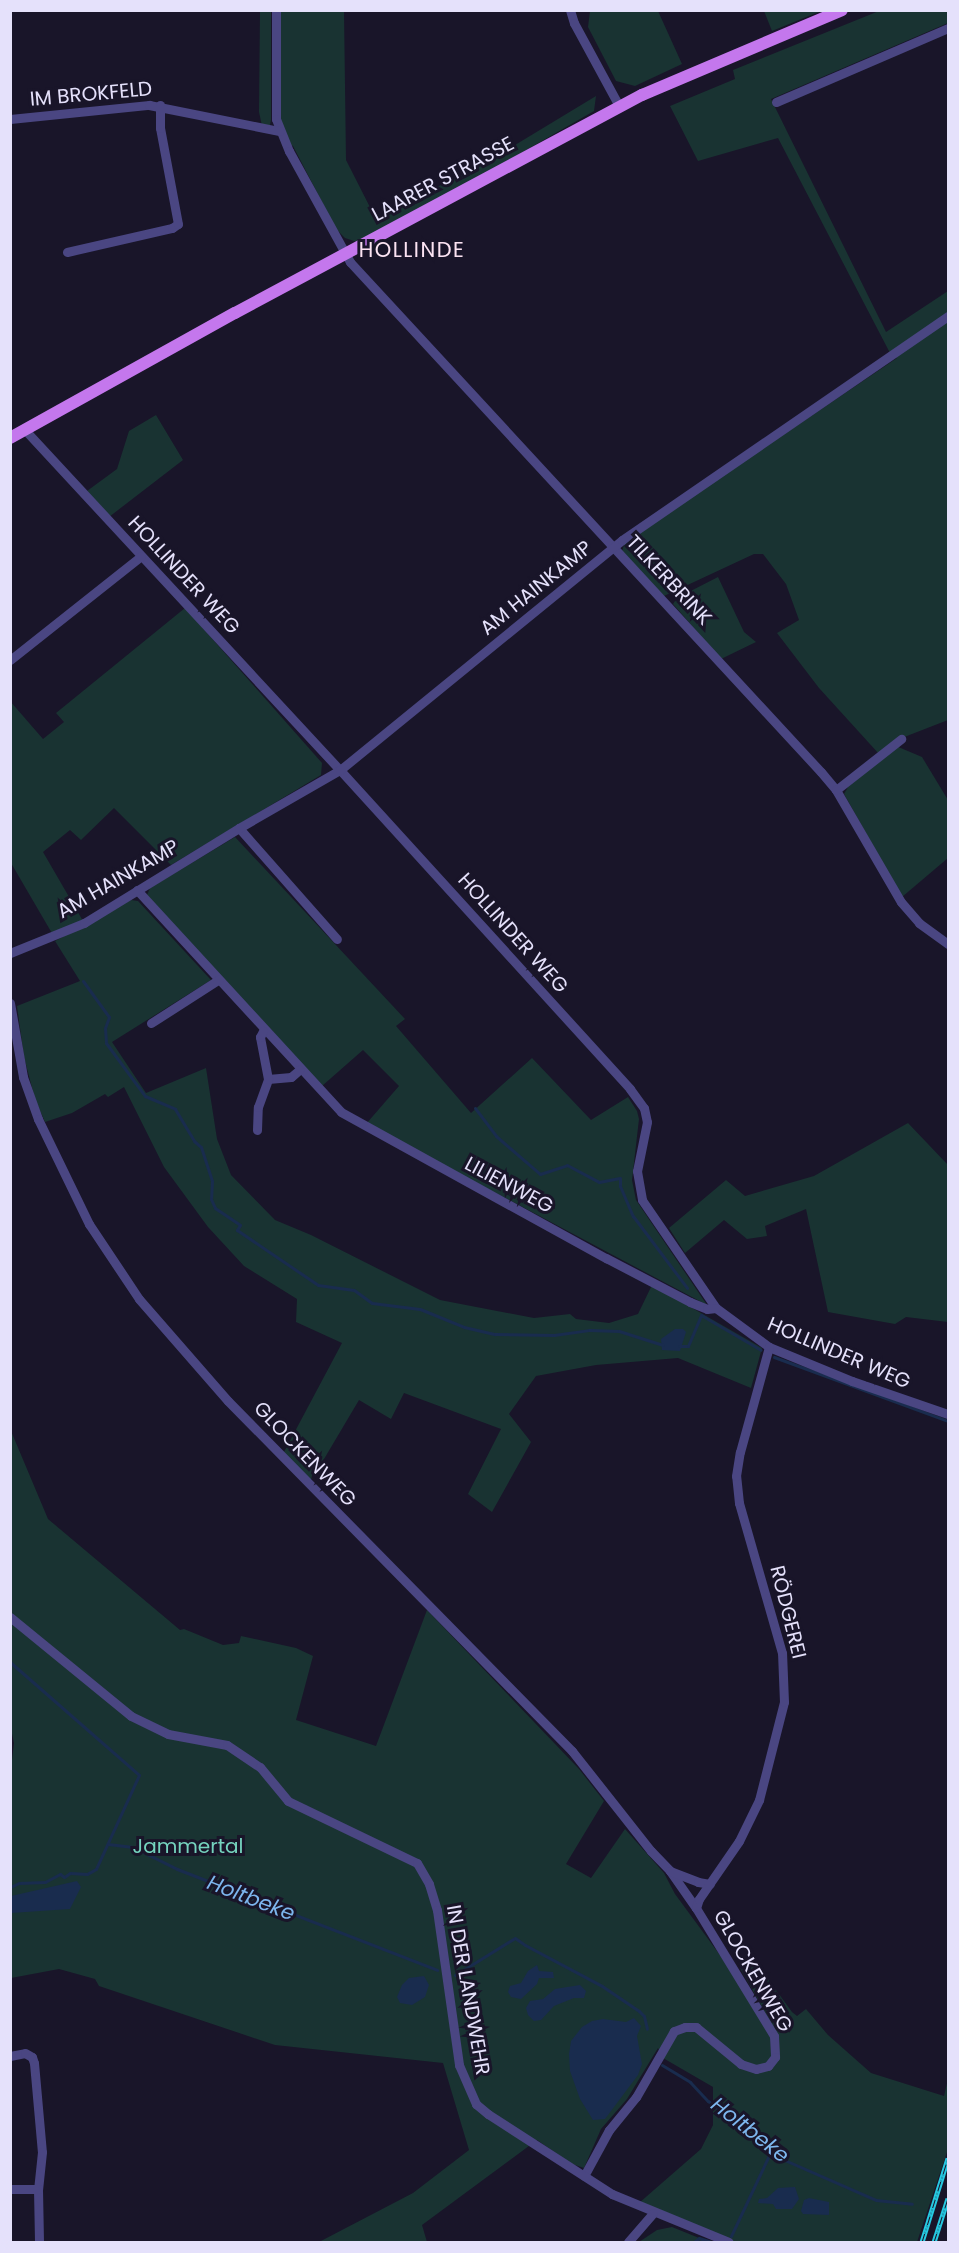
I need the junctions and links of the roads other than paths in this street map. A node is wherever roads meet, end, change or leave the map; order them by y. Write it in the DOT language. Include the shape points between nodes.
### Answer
graph roads {
  1 [pos="276,10"];
  2 [pos="570,10"];
  3 [pos="842,10"];
  4 [pos="948,28"];
  5 [pos="776,102"];
  6 [pos="160,105"];
  7 [pos="619,106"];
  8 [pos="10,119"];
  9 [pos="279,131"];
  10 [pos="67,252"];
  11 [pos="344,253"];
  12 [pos="948,316"];
  13 [pos="25,430"];
  14 [pos="10,438"];
  15 [pos="615,547"];
  16 [pos="141,556"];
  17 [pos="10,660"];
  18 [pos="901,739"];
  19 [pos="340,770"];
  20 [pos="836,790"];
  21 [pos="239,828"];
  22 [pos="137,890"];
  23 [pos="337,939"];
  24 [pos="948,944"];
  25 [pos="10,953"];
  26 [pos="218,980"];
  27 [pos="10,1003"];
  28 [pos="151,1023"];
  29 [pos="263,1031"];
  30 [pos="299,1070"];
  31 [pos="268,1079"];
  32 [pos="257,1130"];
  33 [pos="716,1308"];
  34 [pos="769,1347"];
  35 [pos="948,1414"];
  36 [pos="10,1617"];
  37 [pos="670,1871"];
  38 [pos="710,1884"];
  39 [pos="696,1908"];
  40 [pos="10,2056"];
  41 [pos="584,2176"];
  42 [pos="10,2189"];
  43 [pos="38,2189"];
  44 [pos="653,2213"];
  45 [pos="39,2242"];
  46 [pos="628,2242"];
  47 [pos="729,2242"];
  1 -- 9 [label="street, TILKERBRINK" via="274,100"];
  2 -- 7 [label="street"];
  3 -- 7 [label="main road, LAARER STRASSE"];
  4 -- 5 [label="street"];
  6 -- 8 [label="street, IM BROKFELD"];
  6 -- 9 [label="street, IM BROKFELD"];
  6 -- 10 [label="street" via="160,128 178,224"];
  7 -- 11 [label="main road, LAARER STRASSE"];
  9 -- 11 [label="street, TILKERBRINK"];
  11 -- 13 [label="main road, LAARER STRASSE"];
  11 -- 15 [label="street, TILKERBRINK"];
  12 -- 15 [label="street, AM HAINKAMP"];
  13 -- 14 [label="main road, LAARER STRASSE"];
  13 -- 16 [label="street, HOLLINDER WEG"];
  15 -- 19 [label="street, AM HAINKAMP"];
  15 -- 20 [label="street, TILKERBRINK"];
  16 -- 17 [label="street"];
  16 -- 19 [label="street, HOLLINDER WEG"];
  18 -- 20 [label="street"];
  19 -- 21 [label="street, AM HAINKAMP"];
  19 -- 33 [label="street, HOLLINDER WEG" via="640,1102 647,1122 637,1171 642,1200"];
  20 -- 24 [label="street, TILKERBRINK" via="901,902 919,923"];
  21 -- 22 [label="street, AM HAINKAMP"];
  21 -- 23 [label="street"];
  22 -- 25 [label="street, AM HAINKAMP" via="84,923"];
  22 -- 26 [label="street, LILIENWEG"];
  26 -- 28 [label="street"];
  26 -- 29 [label="street, LILIENWEG"];
  27 -- 37 [label="street, GLOCKENWEG" via="23,1077 38,1119 84,1215 138,1299 228,1401 572,1751"];
  29 -- 30 [label="street, LILIENWEG"];
  29 -- 31 [label="street" via="260,1037"];
  30 -- 31 [label="street" via="291,1077"];
  30 -- 33 [label="street, LILIENWEG" via="329,1103 364,1128 690,1302"];
  31 -- 32 [label="street" via="258,1107"];
  33 -- 34 [label="street, HOLLINDER WEG"];
  34 -- 35 [label="street, HOLLINDER WEG"];
  34 -- 38 [label="street, RÖDGEREI" via="736,1476 739,1503 782,1653 784,1702 759,1800 739,1841"];
  36 -- 41 [label="street, IN DER LANDWEHR" via="131,1716 168,1734 227,1745 260,1767 288,1801 417,1863 437,1910 459,2065 469,2092 488,2114"];
  37 -- 38 [label="street, GLOCKENWEG"];
  37 -- 39 [label="street, GLOCKENWEG"];
  38 -- 39 [label="street, RÖDGEREI"];
  39 -- 41 [label="street, GLOCKENWEG" via="774,2036 775,2057 768,2066 750,2068 703,2031 690,2026 674,2031 636,2097 609,2130"];
  40 -- 43 [label="street" via="32,2057 42,2152"];
  41 -- 44 [label="street, IN DER LANDWEHR"];
  42 -- 43 [label="street"];
  43 -- 45 [label="street"];
  44 -- 46 [label="street"];
  44 -- 47 [label="street, IN DER LANDWEHR"];
}
